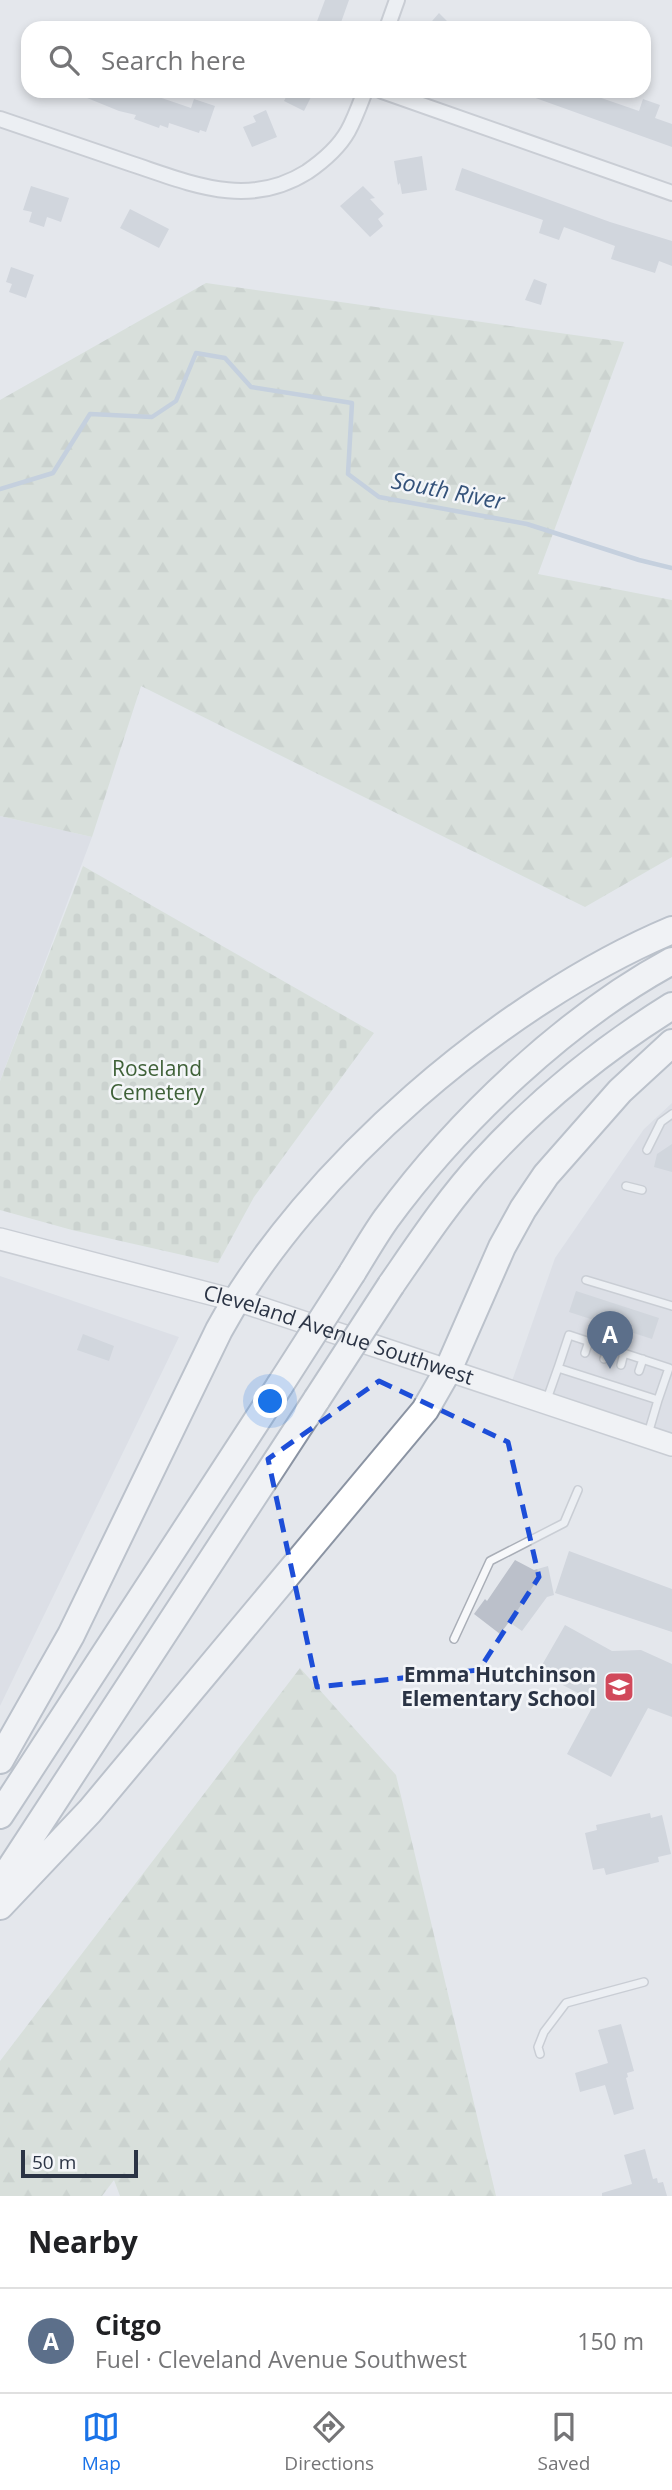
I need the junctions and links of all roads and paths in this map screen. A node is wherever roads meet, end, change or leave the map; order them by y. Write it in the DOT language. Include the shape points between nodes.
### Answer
graph roads {
  1 [pos="397,0"];
  2 [pos="390,21"];
  3 [pos="362,98"];
  4 [pos="402,98"];
  5 [pos="0,118"];
  6 [pos="672,193"];
  7 [pos="672,930"];
  8 [pos="672,961"];
  9 [pos="672,1006"];
  10 [pos="672,1043"];
  11 [pos="672,1114"];
  12 [pos="647,1150"];
  13 [pos="626,1186"];
  14 [pos="642,1190"];
  15 [pos="0,1239"];
  16 [pos="586,1280"];
  17 [pos="235,1301"];
  18 [pos="672,1306"];
  19 [pos="589,1341"];
  20 [pos="608,1348"];
  21 [pos="585,1353"];
  22 [pos="624,1353"];
  23 [pos="604,1359"];
  24 [pos="643,1359"];
  25 [pos="621,1365"];
  26 [pos="558,1368"];
  27 [pos="448,1370"];
  28 [pos="639,1371"];
  29 [pos="658,1401"];
  30 [pos="546,1403"];
  31 [pos="647,1437"];
  32 [pos="672,1445"];
  33 [pos="578,1490"];
  34 [pos="454,1639"];
  35 [pos="0,1760"];
  36 [pos="0,1815"];
  37 [pos="0,1884"];
  38 [pos="0,1906"];
  39 [pos="644,1982"];
  40 [pos="540,2054"];
  1 -- 2 [label="street"];
  3 -- 5 [label="street" via="348,131 317,165 277,186 255,191 194,185"];
  4 -- 6 [label="street"];
  7 -- 17 [label="highway" via="594,968 538,1003 444,1073 363,1144 286,1230"];
  8 -- 36 [label="highway, bridge" via="605,1004 500,1089 387,1219"];
  9 -- 37 [label="highway, bridge" via="586,1065 484,1161 391,1285"];
  10 -- 27 [label="highway" via="620,1091 530,1198 502,1247"];
  11 -- 12 [label="lane" via="661,1122"];
  13 -- 14 [label="lane"];
  15 -- 17 [label="main road, Cleveland Avenue Southwest"];
  16 -- 18 [label="lane"];
  17 -- 27 [label="main road, Cleveland Avenue Southwest"];
  17 -- 35 [label="highway" via="71,1635"];
  19 -- 20 [label="lane"];
  19 -- 21 [label="lane"];
  19 -- 26 [label="lane" via="569,1335"];
  20 -- 22 [label="lane"];
  20 -- 23 [label="lane"];
  22 -- 24 [label="lane"];
  22 -- 25 [label="lane"];
  24 -- 28 [label="lane"];
  24 -- 29 [label="lane" via="669,1368"];
  26 -- 29 [label="lane" via="615,1383"];
  26 -- 30 [label="lane"];
  27 -- 30 [label="main road, Cleveland Avenue Southwest"];
  27 -- 38 [label="highway" via="425,1410 214,1665 90,1811"];
  29 -- 31 [label="lane"];
  30 -- 31 [label="main road, Cleveland Avenue Southwest"];
  31 -- 32 [label="main road, Cleveland Avenue Southwest"];
  33 -- 34 [label="lane" via="564,1523 490,1561"];
  39 -- 40 [label="lane" via="566,2004 544,2032"];
}
